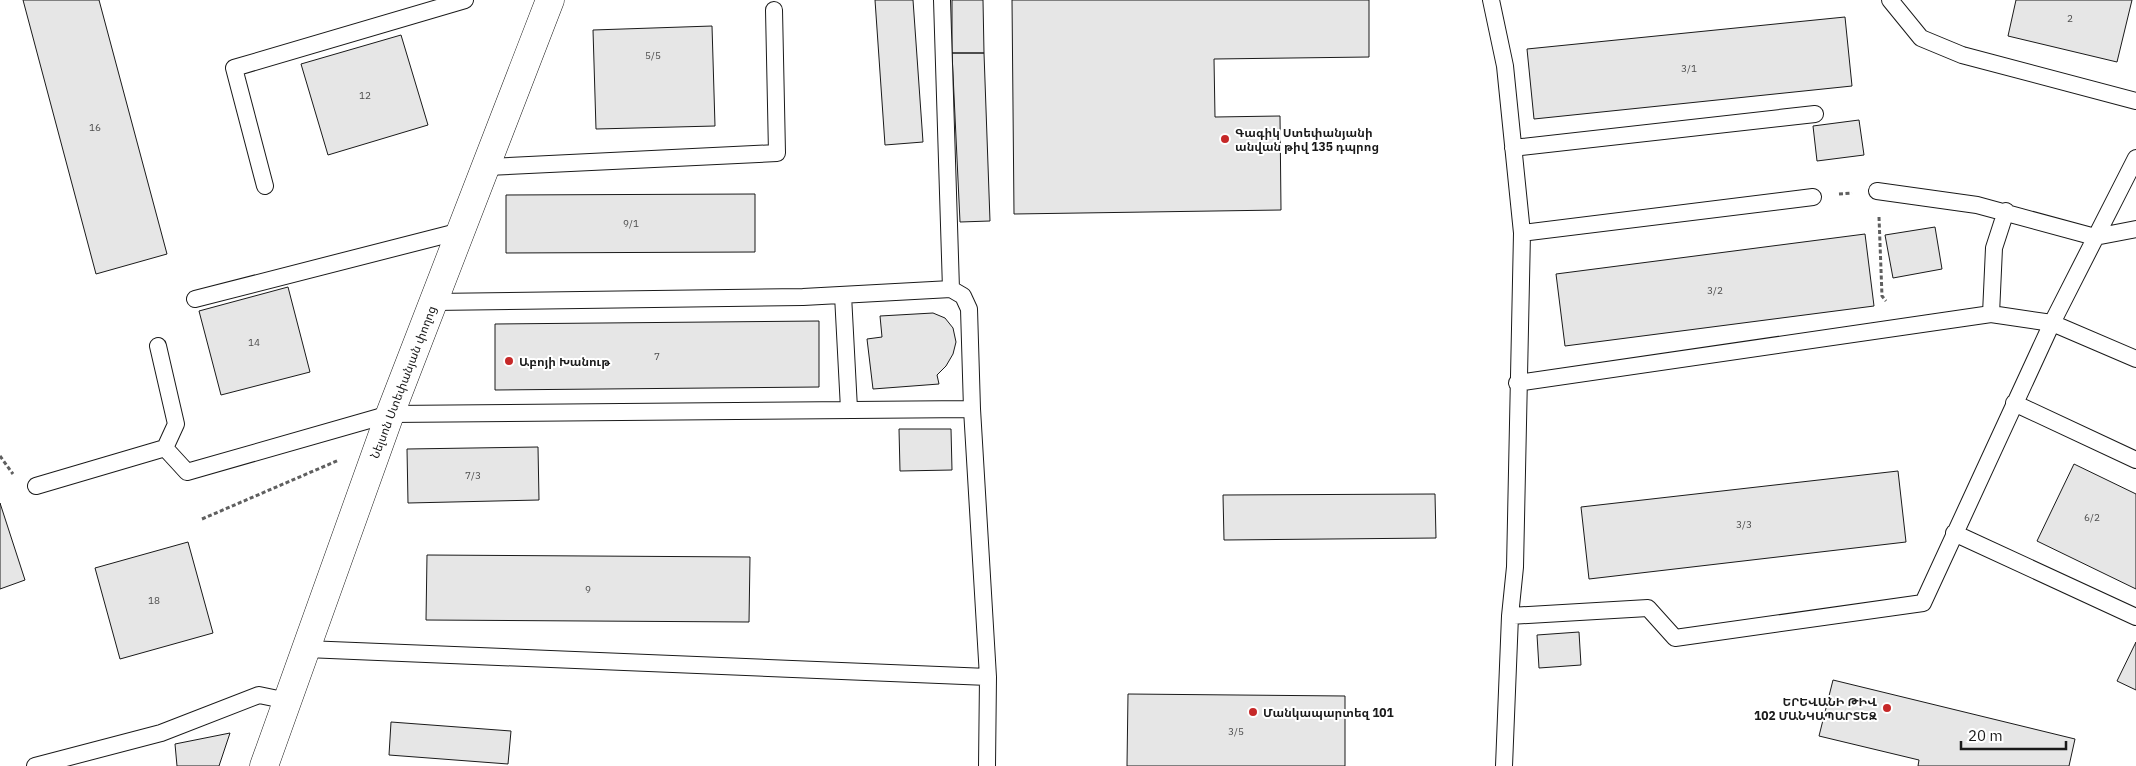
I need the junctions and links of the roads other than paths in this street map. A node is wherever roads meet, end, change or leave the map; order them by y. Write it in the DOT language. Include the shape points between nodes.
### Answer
graph roads {
  1 [pos="465,0"];
  2 [pos="550,0"];
  3 [pos="942,0"];
  4 [pos="1491,0"];
  5 [pos="1890,0"];
  6 [pos="774,10"];
  7 [pos="2136,101"];
  8 [pos="1815,114"];
  9 [pos="1513,148"];
  10 [pos="2136,158"];
  11 [pos="487,166"];
  12 [pos="265,186"];
  13 [pos="1877,191"];
  14 [pos="1813,196"];
  15 [pos="2006,211"];
  16 [pos="2136,229"];
  17 [pos="461,231"];
  18 [pos="1522,233"];
  19 [pos="2095,237"];
  20 [pos="951,289"];
  21 [pos="843,295"];
  22 [pos="195,299"];
  23 [pos="433,302"];
  24 [pos="1991,314"];
  25 [pos="2052,323"];
  26 [pos="158,346"];
  27 [pos="2136,359"];
  28 [pos="1517,384"];
  29 [pos="2014,403"];
  30 [pos="849,409"];
  31 [pos="972,409"];
  32 [pos="390,414"];
  33 [pos="165,448"];
  34 [pos="2136,460"];
  35 [pos="36,486"];
  36 [pos="1954,533"];
  37 [pos="1510,616"];
  38 [pos="2136,617"];
  39 [pos="306,649"];
  40 [pos="988,677"];
  41 [pos="288,701"];
  42 [pos="35,766"];
  43 [pos="264,766"];
  44 [pos="987,766"];
  45 [pos="1504,766"];
  1 -- 12 [label="lane" via="234,68"];
  2 -- 11 [label="street, Նելսոն Ստեփանյան փողոց"];
  3 -- 20 [label="lane"];
  4 -- 9 [label="lane" via="1505,66"];
  5 -- 7 [label="lane" via="1921,38 1962,55"];
  6 -- 11 [label="lane" via="777,153"];
  8 -- 9 [label="lane"];
  9 -- 18 [label="lane"];
  10 -- 19 [label="lane"];
  11 -- 17 [label="street, Նելսոն Ստեփանյան փողոց"];
  13 -- 15 [label="lane"];
  14 -- 18 [label="lane"];
  15 -- 19 [label="lane"];
  15 -- 24 [label="lane" via="1994,248"];
  16 -- 19 [label="lane"];
  17 -- 22 [label="lane"];
  17 -- 23 [label="street, Նելսոն Ստեփանյան փողոց"];
  18 -- 28 [label="lane"];
  19 -- 25 [label="lane"];
  20 -- 21 [label="lane"];
  20 -- 31 [label="lane" via="963,296 969,309"];
  21 -- 23 [label="lane"];
  21 -- 30 [label="lane"];
  23 -- 32 [label="street, Նելսոն Ստեփանյան փողոց"];
  24 -- 25 [label="lane"];
  24 -- 28 [label="lane"];
  25 -- 27 [label="lane"];
  25 -- 29 [label="lane"];
  26 -- 33 [label="lane" via="176,424"];
  28 -- 37 [label="lane" via="1515,567"];
  29 -- 34 [label="lane"];
  29 -- 36 [label="lane"];
  30 -- 31 [label="lane"];
  30 -- 32 [label="lane"];
  31 -- 40 [label="lane"];
  32 -- 33 [label="lane" via="187,472"];
  32 -- 39 [label="street, Նելսոն Ստեփանյան փողոց"];
  33 -- 35 [label="lane"];
  36 -- 37 [label="lane" via="1923,603 1675,638 1648,608"];
  36 -- 38 [label="lane"];
  37 -- 45 [label="lane"];
  39 -- 40 [label="lane"];
  39 -- 41 [label="street, Նելսոն Ստեփանյան փողոց"];
  40 -- 44 [label="lane"];
  41 -- 42 [label="lane" via="258,695 161,733"];
  41 -- 43 [label="street, Նելսոն Ստեփանյան փողոց"];
}
